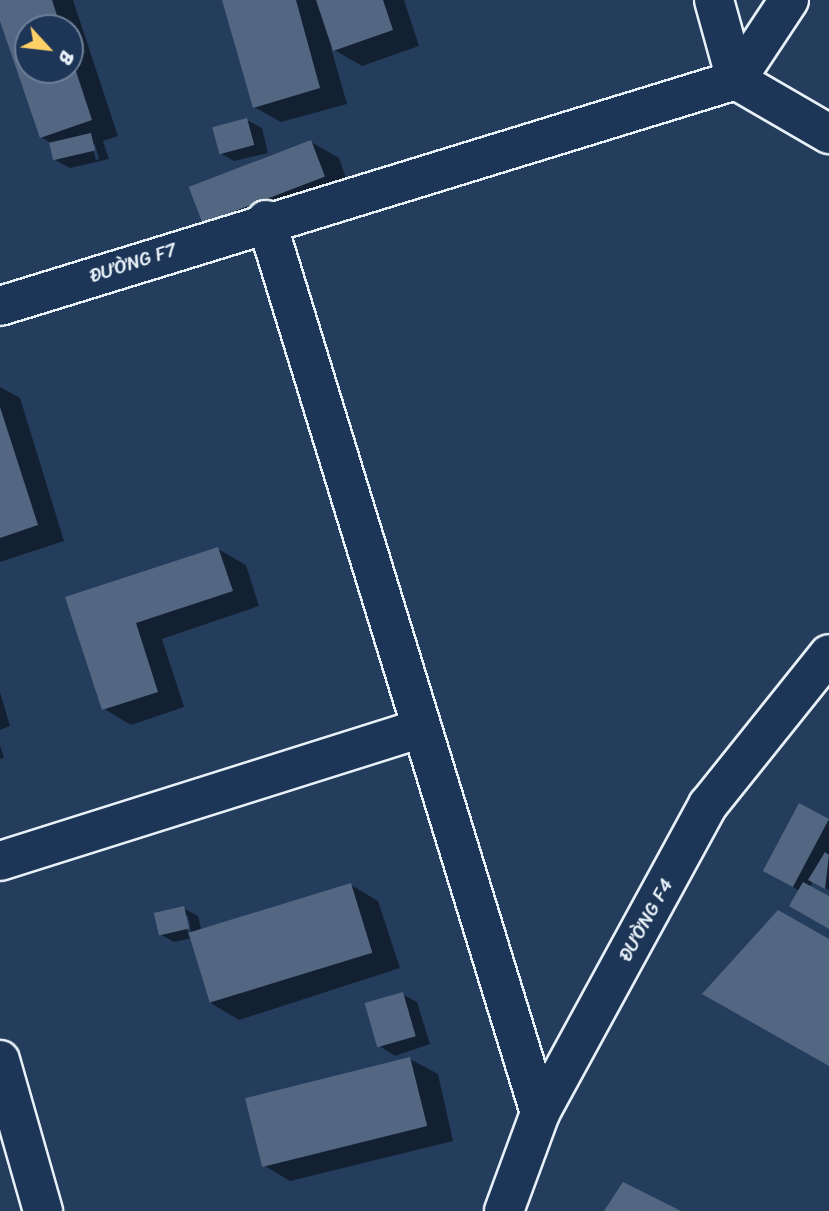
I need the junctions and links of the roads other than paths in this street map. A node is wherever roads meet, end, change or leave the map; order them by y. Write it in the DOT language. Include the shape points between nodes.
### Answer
graph roads {
  1 [pos="714,0"];
  2 [pos="789,0"];
  3 [pos="736,80"];
  4 [pos="829,134"];
  5 [pos="266,220"];
  6 [pos="0,306"];
  7 [pos="829,654"];
  8 [pos="422,728"];
  9 [pos="0,861"];
  10 [pos="0,1060"];
  11 [pos="540,1113"];
  12 [pos="43,1211"];
  13 [pos="504,1211"];
  1 -- 3 [label="street"];
  2 -- 3 [label="street"];
  3 -- 4 [label="street"];
  3 -- 5 [label="street, ĐƯỜNG F7"];
  5 -- 6 [label="street, ĐƯỜNG F7"];
  5 -- 8 [label="street"];
  7 -- 11 [label="street, ĐƯỜNG F4" via="708,805"];
  8 -- 9 [label="street"];
  8 -- 11 [label="street"];
  10 -- 12 [label="street"];
  11 -- 13 [label="street, ĐƯỜNG F4"];
}
